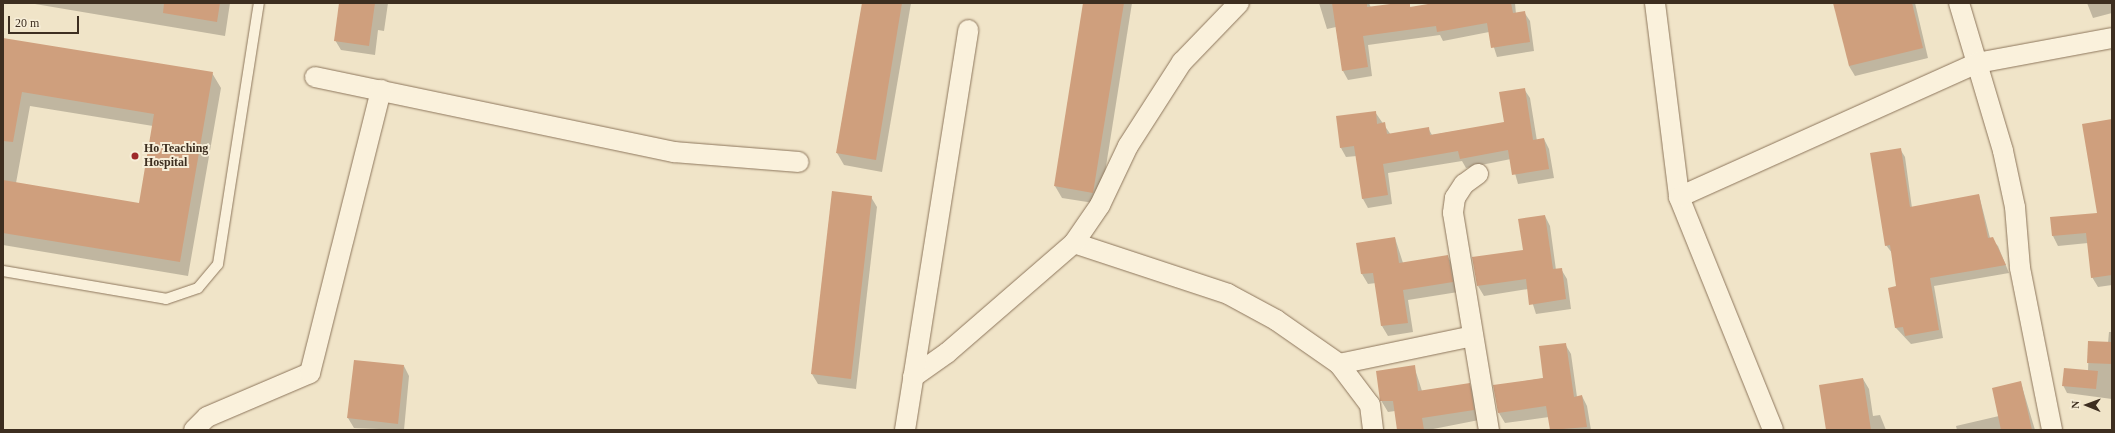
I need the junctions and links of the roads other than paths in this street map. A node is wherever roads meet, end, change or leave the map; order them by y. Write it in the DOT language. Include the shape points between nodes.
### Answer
graph roads {
  1 [pos="259,3"];
  2 [pos="1239,3"];
  3 [pos="1655,3"];
  4 [pos="1959,3"];
  5 [pos="968,30"];
  6 [pos="2112,38"];
  7 [pos="1976,63"];
  8 [pos="315,77"];
  9 [pos="381,90"];
  10 [pos="799,162"];
  11 [pos="1478,174"];
  12 [pos="1679,197"];
  13 [pos="1074,243"];
  14 [pos="3,271"];
  15 [pos="1473,336"];
  16 [pos="1339,364"];
  17 [pos="914,377"];
  18 [pos="194,430"];
  19 [pos="905,430"];
  20 [pos="1373,430"];
  21 [pos="1489,430"];
  22 [pos="1773,430"];
  23 [pos="2052,430"];
  1 -- 14 [label="lane" via="218,264 198,288 166,299"];
  2 -- 13 [label="street" via="1182,62 1128,146 1100,205"];
  3 -- 12 [label="street"];
  4 -- 7 [label="street"];
  5 -- 17 [label="street"];
  6 -- 7 [label="street"];
  7 -- 12 [label="street"];
  7 -- 23 [label="street" via="2003,151 2015,207 2020,268"];
  8 -- 9 [label="street"];
  9 -- 10 [label="street" via="674,152"];
  9 -- 18 [label="street" via="310,373 207,417"];
  11 -- 15 [label="street" via="1464,184 1453,205"];
  12 -- 22 [label="street"];
  13 -- 16 [label="street" via="1228,294 1276,320"];
  13 -- 17 [label="street" via="947,353"];
  15 -- 16 [label="street"];
  15 -- 21 [label="street"];
  16 -- 20 [label="street" via="1370,405"];
  17 -- 19 [label="street"];
}
